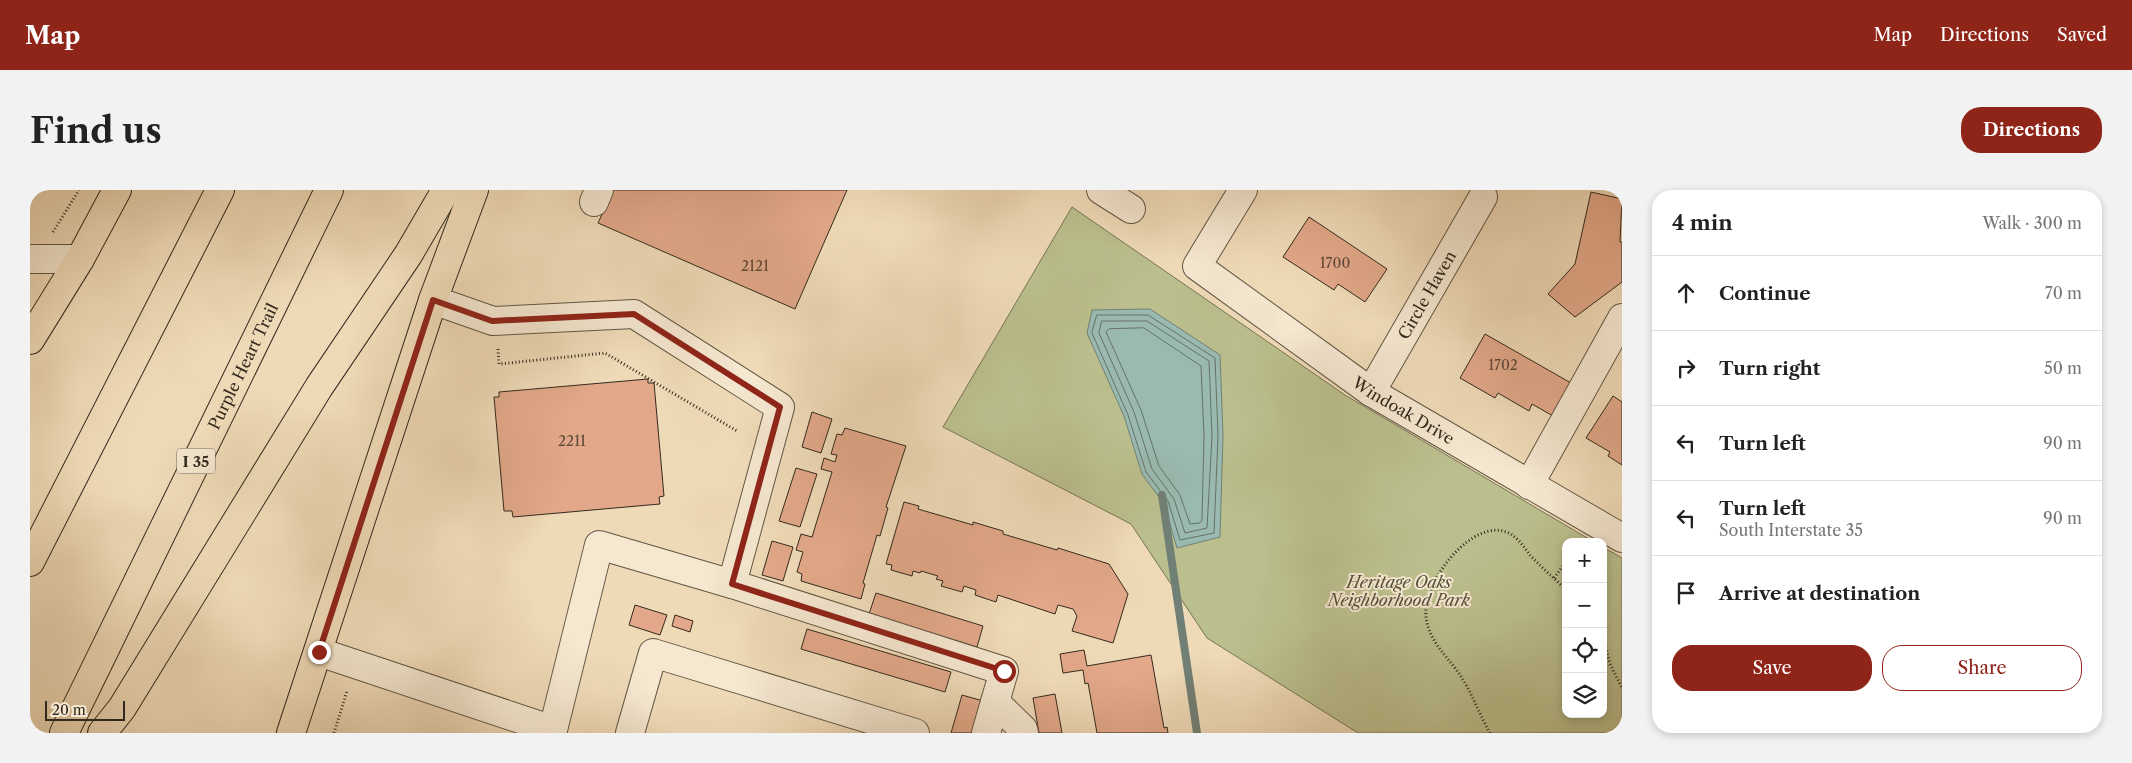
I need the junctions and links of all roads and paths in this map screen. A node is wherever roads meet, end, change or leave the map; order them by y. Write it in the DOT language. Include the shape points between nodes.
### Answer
graph roads {
  1 [pos="79,190"];
  2 [pos="117,190"];
  3 [pos="220,190"];
  4 [pos="329,190"];
  5 [pos="446,190"];
  6 [pos="474,190"];
  7 [pos="1102,190"];
  8 [pos="1244,190"];
  9 [pos="1483,197"];
  10 [pos="1131,209"];
  11 [pos="52,235"];
  12 [pos="30,259"];
  13 [pos="80,259"];
  14 [pos="433,300"];
  15 [pos="1622,318"];
  16 [pos="496,321"];
  17 [pos="30,340"];
  18 [pos="1371,392"];
  19 [pos="737,430"];
  20 [pos="1529,485"];
  21 [pos="1622,538"];
  22 [pos="30,562"];
  23 [pos="1562,567"];
  24 [pos="1554,578"];
  25 [pos="732,584"];
  26 [pos="1562,586"];
  27 [pos="319,652"];
  28 [pos="1607,652"];
  29 [pos="1622,688"];
  30 [pos="348,689"];
  31 [pos="995,702"];
  32 [pos="295,732"];
  33 [pos="561,732"];
  34 [pos="64,733"];
  35 [pos="102,733"];
  36 [pos="334,733"];
  37 [pos="630,733"];
  38 [pos="915,733"];
  39 [pos="986,733"];
  40 [pos="1024,733"];
  41 [pos="1490,733"];
  1 -- 11 [label="path"];
  2 -- 13 [label="main road"];
  3 -- 22 [label="main road"];
  4 -- 34 [label="main road, Purple Heart Trail / I 35"];
  5 -- 35 [label="main road" via="408,255 319,387 122,708"];
  6 -- 14 [label="main road"];
  7 -- 10 [label="street"];
  8 -- 18 [label="street, Windoak Drive" via="1197,266"];
  9 -- 18 [label="street, Circle Haven"];
  12 -- 13 [label="street"];
  13 -- 17 [label="main road"];
  14 -- 16 [label="street"];
  14 -- 27 [label="main road"];
  15 -- 20 [label="street"];
  16 -- 19 [label="path" via="499,364 604,353"];
  16 -- 25 [label="street" via="634,314 780,407"];
  18 -- 20 [label="street, Windoak Drive"];
  20 -- 21 [label="street, Windoak Drive"];
  23 -- 24 [label="path"];
  24 -- 26 [label="path"];
  24 -- 41 [label="path" via="1516,538 1498,530 1486,532 1464,546 1441,569 1428,592 1426,617 1435,645 1458,673"];
  25 -- 31 [label="street" via="1004,671"];
  25 -- 33 [label="street" via="599,545"];
  27 -- 32 [label="main road"];
  27 -- 33 [label="street"];
  28 -- 29 [label="path"];
  30 -- 36 [label="path"];
  31 -- 39 [label="street"];
  31 -- 40 [label="street"];
  37 -- 38 [label="street" via="653,653"];
}
